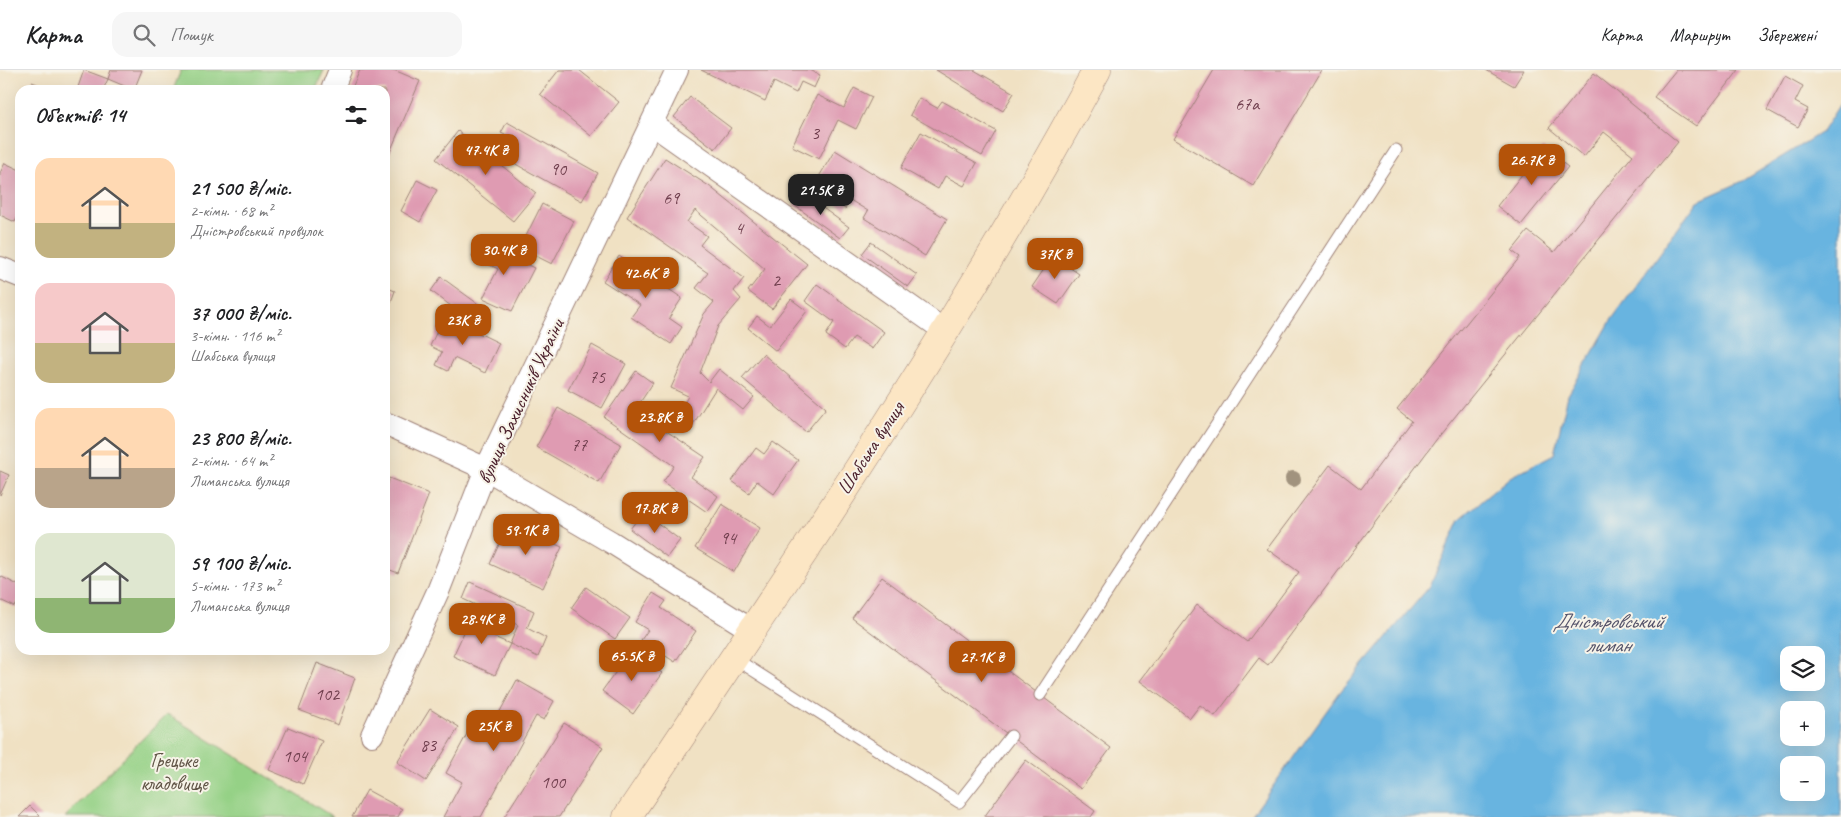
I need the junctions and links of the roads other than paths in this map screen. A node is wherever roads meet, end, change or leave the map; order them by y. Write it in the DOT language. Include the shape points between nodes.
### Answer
graph roads {
  1 [pos="340,70"];
  2 [pos="677,70"];
  3 [pos="1097,70"];
  4 [pos="334,85"];
  5 [pos="652,124"];
  6 [pos="1396,150"];
  7 [pos="0,268"];
  8 [pos="15,274"];
  9 [pos="945,331"];
  10 [pos="390,424"];
  11 [pos="486,470"];
  12 [pos="753,631"];
  13 [pos="734,658"];
  14 [pos="1040,694"];
  15 [pos="372,735"];
  16 [pos="1011,736"];
  17 [pos="627,817"];
  1 -- 4 [label="street"];
  2 -- 5 [label="street, вулиця Захисників України"];
  3 -- 9 [label="main road, Шабська вулиця" via="1043,170"];
  5 -- 9 [label="street"];
  5 -- 11 [label="street, вулиця Захисників України"];
  6 -- 14 [label="lane"];
  7 -- 8 [label="street"];
  9 -- 12 [label="main road, Шабська вулиця"];
  10 -- 11 [label="street"];
  11 -- 12 [label="street" via="611,542"];
  11 -- 15 [label="street, вулиця Захисників України" via="439,589"];
  12 -- 13 [label="main road, Шабська вулиця"];
  13 -- 16 [label="lane" via="959,802"];
  13 -- 17 [label="main road, Шабська вулиця"];
}
